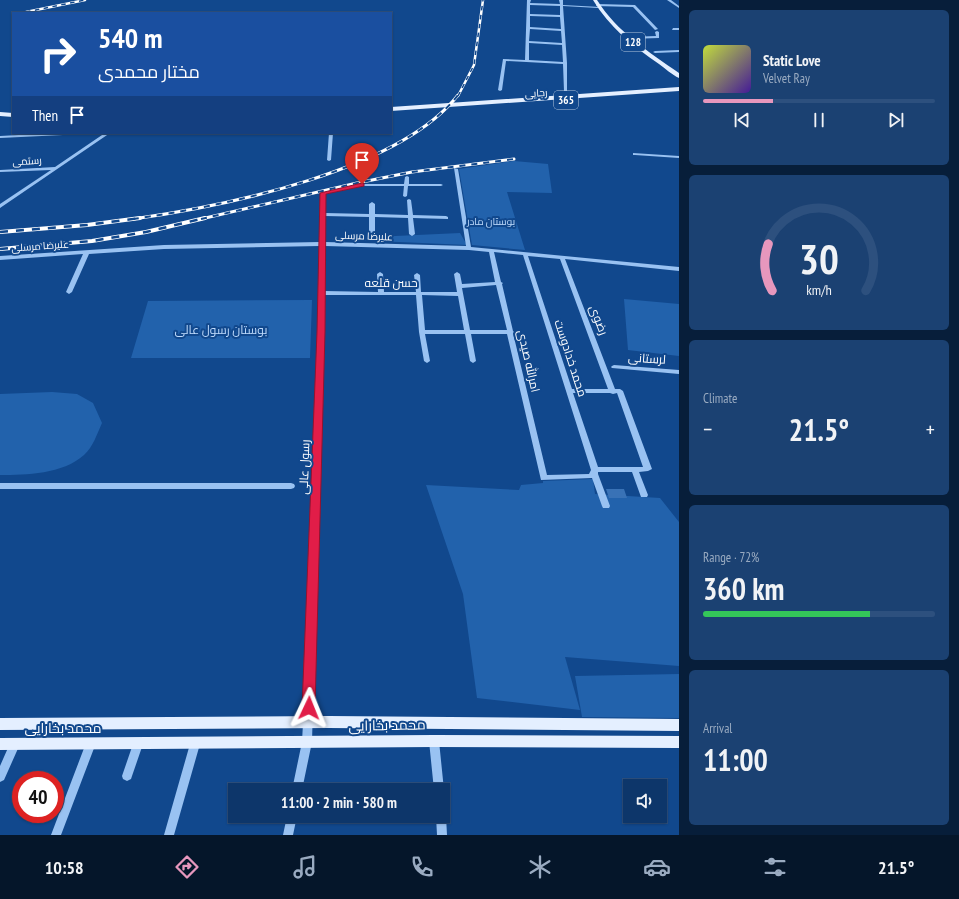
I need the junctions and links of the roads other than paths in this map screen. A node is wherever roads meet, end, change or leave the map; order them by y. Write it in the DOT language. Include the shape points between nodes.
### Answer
graph roads {
  1 [pos="561,0"];
  2 [pos="669,0"];
  3 [pos="529,2"];
  4 [pos="597,4"];
  5 [pos="562,6"];
  6 [pos="679,7"];
  7 [pos="529,15"];
  8 [pos="562,16"];
  9 [pos="528,28"];
  10 [pos="673,29"];
  11 [pos="679,29"];
  12 [pos="563,30"];
  13 [pos="628,38"];
  14 [pos="528,42"];
  15 [pos="564,44"];
  16 [pos="679,51"];
  17 [pos="655,52"];
  18 [pos="528,61"];
  19 [pos="565,63"];
  20 [pos="679,76"];
  21 [pos="679,89"];
  22 [pos="500,90"];
  23 [pos="566,91"];
  24 [pos="455,106"];
  25 [pos="392,111"];
  26 [pos="0,114"];
  27 [pos="12,115"];
  28 [pos="0,118"];
  29 [pos="12,118"];
  30 [pos="63,134"];
  31 [pos="107,134"];
  32 [pos="331,134"];
  33 [pos="0,137"];
  34 [pos="635,154"];
  35 [pos="679,157"];
  36 [pos="329,160"];
  37 [pos="56,168"];
  38 [pos="456,169"];
  39 [pos="0,171"];
  40 [pos="407,177"];
  41 [pos="406,185"];
  42 [pos="441,185"];
  43 [pos="372,204"];
  44 [pos="0,206"];
  45 [pos="323,214"];
  46 [pos="371,216"];
  47 [pos="411,217"];
  48 [pos="446,218"];
  49 [pos="412,234"];
  50 [pos="372,235"];
  51 [pos="322,244"];
  52 [pos="469,248"];
  53 [pos="491,250"];
  54 [pos="87,252"];
  55 [pos="525,254"];
  56 [pos="0,258"];
  57 [pos="562,258"];
  58 [pos="679,269"];
  59 [pos="380,274"];
  60 [pos="457,274"];
  61 [pos="417,275"];
  62 [pos="500,283"];
  63 [pos="460,286"];
  64 [pos="70,292"];
  65 [pos="321,293"];
  66 [pos="381,293"];
  67 [pos="418,293"];
  68 [pos="461,294"];
  69 [pos="422,332"];
  70 [pos="468,332"];
  71 [pos="511,332"];
  72 [pos="427,361"];
  73 [pos="473,361"];
  74 [pos="614,367"];
  75 [pos="679,372"];
  76 [pos="570,391"];
  77 [pos="613,392"];
  78 [pos="636,470"];
  79 [pos="594,472"];
  80 [pos="0,486"];
  81 [pos="291,486"];
  82 [pos="644,495"];
  83 [pos="606,506"];
  84 [pos="308,722"];
  85 [pos="0,724"];
  86 [pos="484,724"];
  87 [pos="679,725"];
  88 [pos="434,741"];
  89 [pos="487,741"];
  90 [pos="307,742"];
  91 [pos="679,742"];
  92 [pos="91,743"];
  93 [pos="0,744"];
  94 [pos="15,744"];
  95 [pos="138,744"];
  96 [pos="195,744"];
  97 [pos="126,776"];
  98 [pos="0,777"];
  99 [pos="298,783"];
  100 [pos="438,783"];
  101 [pos="291,823"];
  102 [pos="441,823"];
  103 [pos="56,835"];
  104 [pos="169,835"];
  105 [pos="288,835"];
  106 [pos="442,835"];
  1 -- 5 [label="street"];
  2 -- 6 [label="street"];
  3 -- 5 [label="street"];
  3 -- 7 [label="street"];
  4 -- 5 [label="street"];
  4 -- 13 [label="main road, 128"];
  4 -- 13 [label="street" via="634,6 657,30 658,37"];
  5 -- 8 [label="street"];
  7 -- 8 [label="street"];
  7 -- 9 [label="street"];
  8 -- 12 [label="street"];
  9 -- 12 [label="street"];
  9 -- 14 [label="street"];
  10 -- 11 [label="street"];
  12 -- 15 [label="street"];
  13 -- 20 [label="main road, 128"];
  14 -- 15 [label="street"];
  14 -- 18 [label="street"];
  15 -- 19 [label="street"];
  16 -- 17 [label="street"];
  18 -- 19 [label="street"];
  18 -- 22 [label="street" via="504,60"];
  19 -- 23 [label="street"];
  21 -- 24 [label="main road, رجایی / 365"];
  21 -- 24 [label="main road, رجایی / 365"];
  24 -- 25 [label="main road, رجایی / 365"];
  26 -- 27 [label="main road"];
  28 -- 29 [label="main road"];
  30 -- 33 [label="street"];
  31 -- 37 [label="street"];
  32 -- 36 [label="street"];
  34 -- 35 [label="street"];
  37 -- 39 [label="street, رستمی"];
  37 -- 44 [label="street"];
  38 -- 52 [label="street"];
  40 -- 41 [label="street"];
  41 -- 42 [label="street"];
  41 -- 45 [label="street, رسول عالی" via="362,184 323,193"];
  41 -- 47 [label="street"];
  43 -- 46 [label="street"];
  45 -- 46 [label="street"];
  45 -- 51 [label="street, رسول عالی"];
  46 -- 47 [label="street"];
  46 -- 50 [label="street"];
  47 -- 48 [label="street"];
  47 -- 49 [label="street"];
  51 -- 52 [label="street, علیرضا مرسلی"];
  51 -- 54 [label="street, علیرضا مرسلی" via="164,247"];
  51 -- 65 [label="street, رسول عالی"];
  52 -- 53 [label="street, علیرضا مرسلی"];
  53 -- 55 [label="street, علیرضا مرسلی"];
  53 -- 62 [label="street, امرالله صیدی"];
  54 -- 56 [label="street, علیرضا مرسلی"];
  54 -- 64 [label="street"];
  55 -- 57 [label="street, علیرضا مرسلی"];
  55 -- 76 [label="street, محمد خدادوست"];
  57 -- 58 [label="street, علیرضا مرسلی"];
  57 -- 77 [label="street, رضوی"];
  59 -- 66 [label="street"];
  60 -- 63 [label="street"];
  61 -- 67 [label="street"];
  62 -- 63 [label="street"];
  62 -- 71 [label="street, امرالله صیدی"];
  63 -- 68 [label="street"];
  65 -- 66 [label="street, حسن قلعه"];
  65 -- 84 [label="street, رسول عالی"];
  66 -- 67 [label="street, حسن قلعه"];
  67 -- 68 [label="street, حسن قلعه"];
  67 -- 69 [label="street"];
  68 -- 70 [label="street"];
  69 -- 70 [label="street"];
  69 -- 72 [label="street"];
  70 -- 71 [label="street"];
  70 -- 73 [label="street"];
  71 -- 79 [label="street, امرالله صیدی" via="544,478 591,476"];
  74 -- 75 [label="street, لرستانی"];
  76 -- 77 [label="street"];
  76 -- 79 [label="street, محمد خدادوست"];
  77 -- 78 [label="street" via="620,392 648,469"];
  78 -- 79 [label="street"];
  78 -- 82 [label="street"];
  79 -- 83 [label="street, محمد خدادوست"];
  80 -- 81 [label="street"];
  84 -- 85 [label="main road, محمد بخارایی"];
  84 -- 86 [label="main road, محمد بخارایی"];
  84 -- 90 [label="street, رسول عالی"];
  86 -- 87 [label="main road, محمد بخارایی"];
  86 -- 89 [label="main road"];
  88 -- 89 [label="main road, محمد بخارایی"];
  88 -- 90 [label="main road, محمد بخارایی"];
  88 -- 100 [label="street"];
  89 -- 91 [label="main road, محمد بخارایی"];
  90 -- 96 [label="main road, محمد بخارایی"];
  90 -- 99 [label="street, رسول عالی"];
  92 -- 94 [label="main road, محمد بخارایی"];
  92 -- 95 [label="main road, محمد بخارایی"];
  92 -- 103 [label="street"];
  93 -- 94 [label="main road, محمد بخارایی"];
  94 -- 98 [label="street"];
  95 -- 96 [label="main road, محمد بخارایی"];
  95 -- 97 [label="street"];
  96 -- 104 [label="street"];
  101 -- 105 [label="street"];
  102 -- 106 [label="street"];
}
